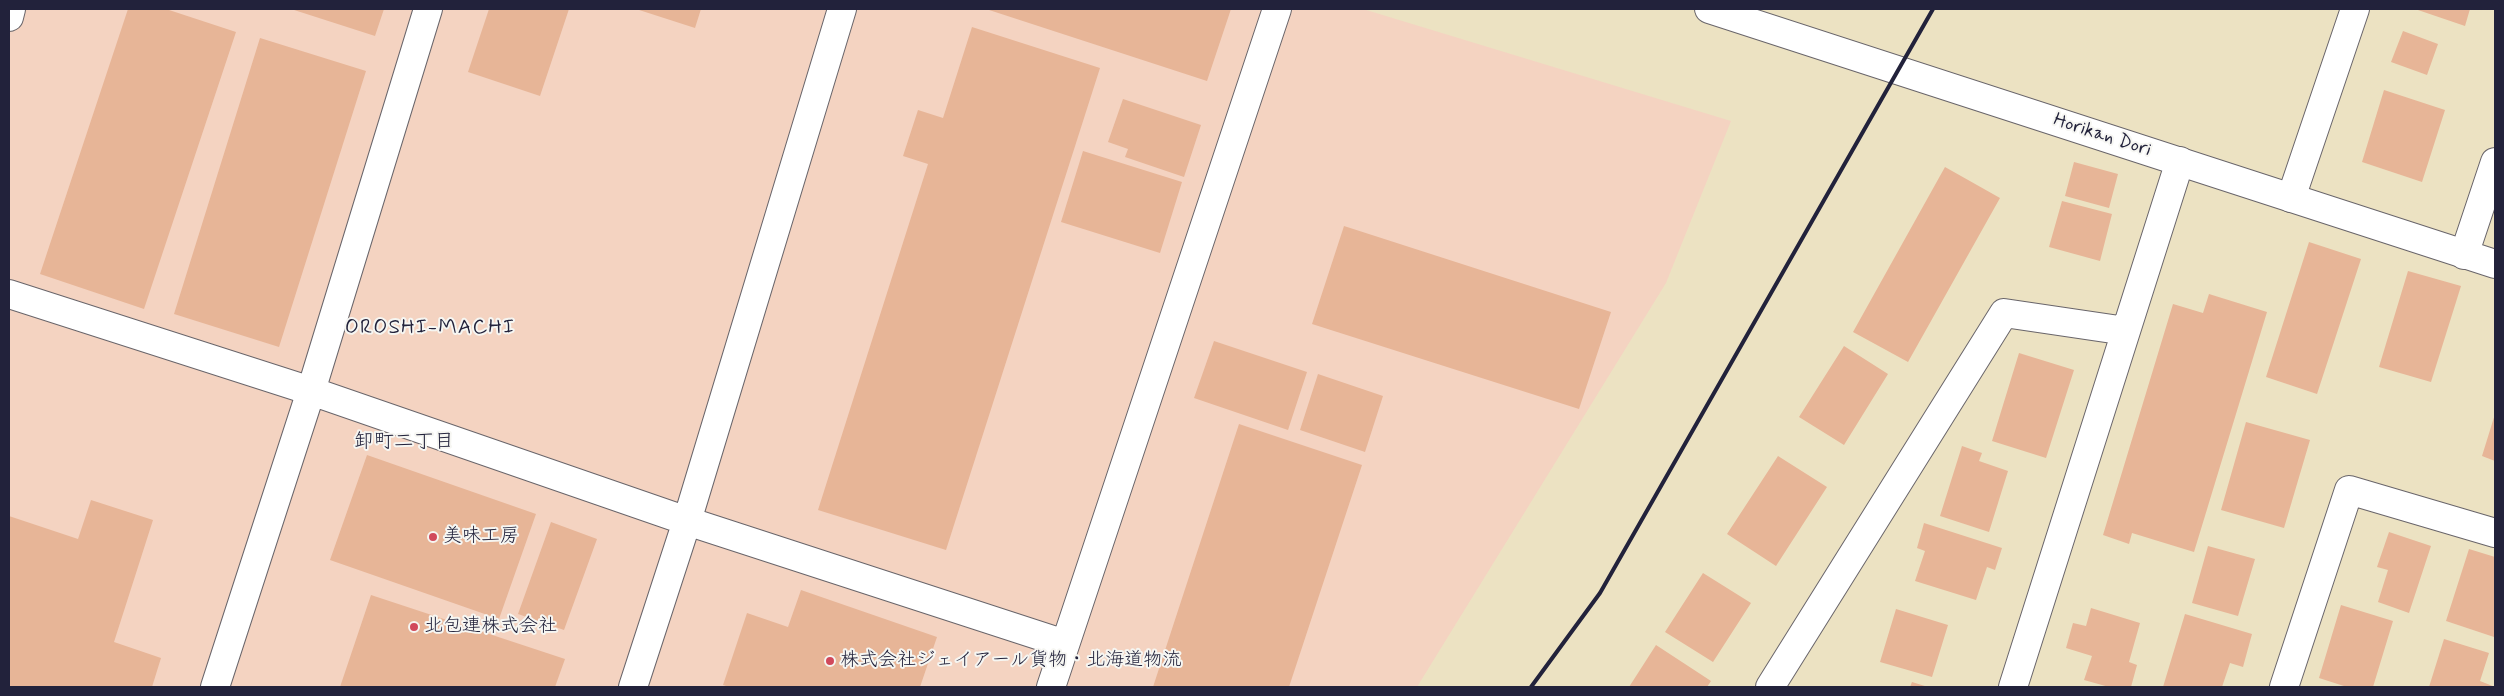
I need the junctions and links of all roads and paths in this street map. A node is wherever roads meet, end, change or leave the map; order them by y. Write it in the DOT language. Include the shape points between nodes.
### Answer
graph roads {
  1 [pos="11,9"];
  2 [pos="428,9"];
  3 [pos="842,9"];
  4 [pos="1277,9"];
  5 [pos="1709,9"];
  6 [pos="2355,9"];
  7 [pos="9,17"];
  8 [pos="2180,161"];
  9 [pos="2495,162"];
  10 [pos="2291,198"];
  11 [pos="2464,254"];
  12 [pos="2495,264"];
  13 [pos="9,294"];
  14 [pos="2126,331"];
  15 [pos="311,392"];
  16 [pos="687,521"];
  17 [pos="2495,533"];
  18 [pos="1065,644"];
  19 [pos="215,687"];
  20 [pos="634,687"];
  21 [pos="1051,687"];
  22 [pos="1770,687"];
  23 [pos="2012,687"];
  24 [pos="2284,687"];
  1 -- 7 [label="street"];
  2 -- 15 [label="street"];
  3 -- 16 [label="street"];
  4 -- 18 [label="street"];
  5 -- 8 [label="street, Horikan Dori"];
  6 -- 10 [label="street"];
  8 -- 10 [label="street, Horikan Dori"];
  8 -- 14 [label="street"];
  9 -- 11 [label="street"];
  10 -- 11 [label="street, Horikan Dori"];
  11 -- 12 [label="street, Horikan Dori"];
  13 -- 15 [label="street"];
  14 -- 22 [label="street" via="2004,313"];
  14 -- 23 [label="street"];
  15 -- 16 [label="street"];
  15 -- 19 [label="street"];
  16 -- 18 [label="street"];
  16 -- 20 [label="street"];
  17 -- 24 [label="street" via="2349,490"];
  18 -- 21 [label="street"];
}
